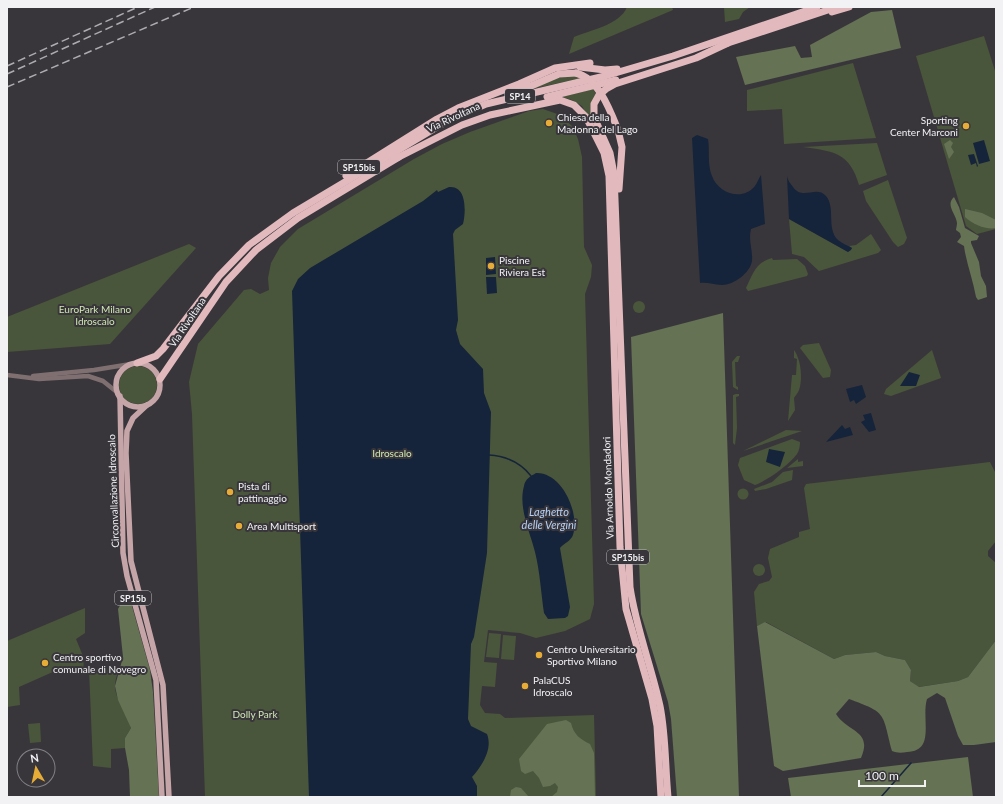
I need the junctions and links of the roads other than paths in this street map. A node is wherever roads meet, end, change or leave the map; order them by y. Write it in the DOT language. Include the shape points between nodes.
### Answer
graph roads {
  1 [pos="812,7"];
  2 [pos="817,7"];
  3 [pos="837,7"];
  4 [pos="849,7"];
  5 [pos="802,12"];
  6 [pos="810,16"];
  7 [pos="728,43"];
  8 [pos="666,58"];
  9 [pos="590,63"];
  10 [pos="570,66"];
  11 [pos="478,100"];
  12 [pos="395,159"];
  13 [pos="616,217"];
  14 [pos="249,245"];
  15 [pos="134,363"];
  16 [pos="7,376"];
  17 [pos="23,378"];
  18 [pos="160,379"];
  19 [pos="119,395"];
  20 [pos="147,405"];
  21 [pos="162,797"];
  22 [pos="169,797"];
  23 [pos="661,797"];
  24 [pos="668,797"];
  1 -- 5 [label="highway, SP14"];
  2 -- 5 [label="highway, Via Rivoltana / SP14"];
  3 -- 6 [label="highway, Via Rivoltana / SP14"];
  4 -- 6 [label="highway"];
  5 -- 8 [label="highway, Via Rivoltana / SP14"];
  6 -- 7 [label="highway, Via Rivoltana / SP14"];
  7 -- 12 [label="highway, Via Rivoltana / SP14" via="615,80 486,112 445,130"];
  7 -- 13 [label="highway, SP15bis" via="696,58 615,84 604,90 597,98 594,117 612,164"];
  8 -- 10 [label="highway, SP14" via="613,70"];
  8 -- 14 [label="highway, Via Rivoltana / SP14" via="590,80 491,103 460,114 293,213"];
  9 -- 10 [label="highway"];
  10 -- 11 [label="highway, SP14" via="555,68"];
  11 -- 13 [label="highway, SP15bis, bridge" via="528,88 562,73 585,76 596,85 618,130 622,147"];
  11 -- 14 [label="highway, SP15bis" via="437,119 369,160 274,222"];
  12 -- 18 [label="highway, Via Rivoltana / SP15bis" via="298,218 256,250 226,282"];
  12 -- 23 [label="highway, Via Arnoldo Mondadori / SP15bis" via="462,125 490,115 564,100 583,113 603,151 608,174 623,590 653,706"];
  13 -- 24 [label="highway, Via Arnoldo Mondadori / SP15bis" via="629,577 637,624 661,714"];
  14 -- 15 [label="highway, Via Rivoltana / SP15bis" via="219,276 163,349 156,356"];
  15 -- 17 [label="street, Via Rivoltana"];
  15 -- 18 [label="main road" via="150,366"];
  15 -- 19 [label="main road, Via Rivoltana" via="122,370 117,378"];
  16 -- 17 [label="street, Via Rivoltana"];
  17 -- 19 [label="street, Via Rivoltana" via="88,376 103,381"];
  18 -- 20 [label="main road, Via Rivoltana" via="159,392"];
  19 -- 20 [label="main road, Via Rivoltana" via="133,406"];
  19 -- 21 [label="main road, Circonvallazione Idroscalo / SP15b" via="123,553 156,680"];
  20 -- 22 [label="main road, Circonvallazione Idroscalo / SP15b" via="133,418 127,435 129,535 133,573 163,684"];
}
